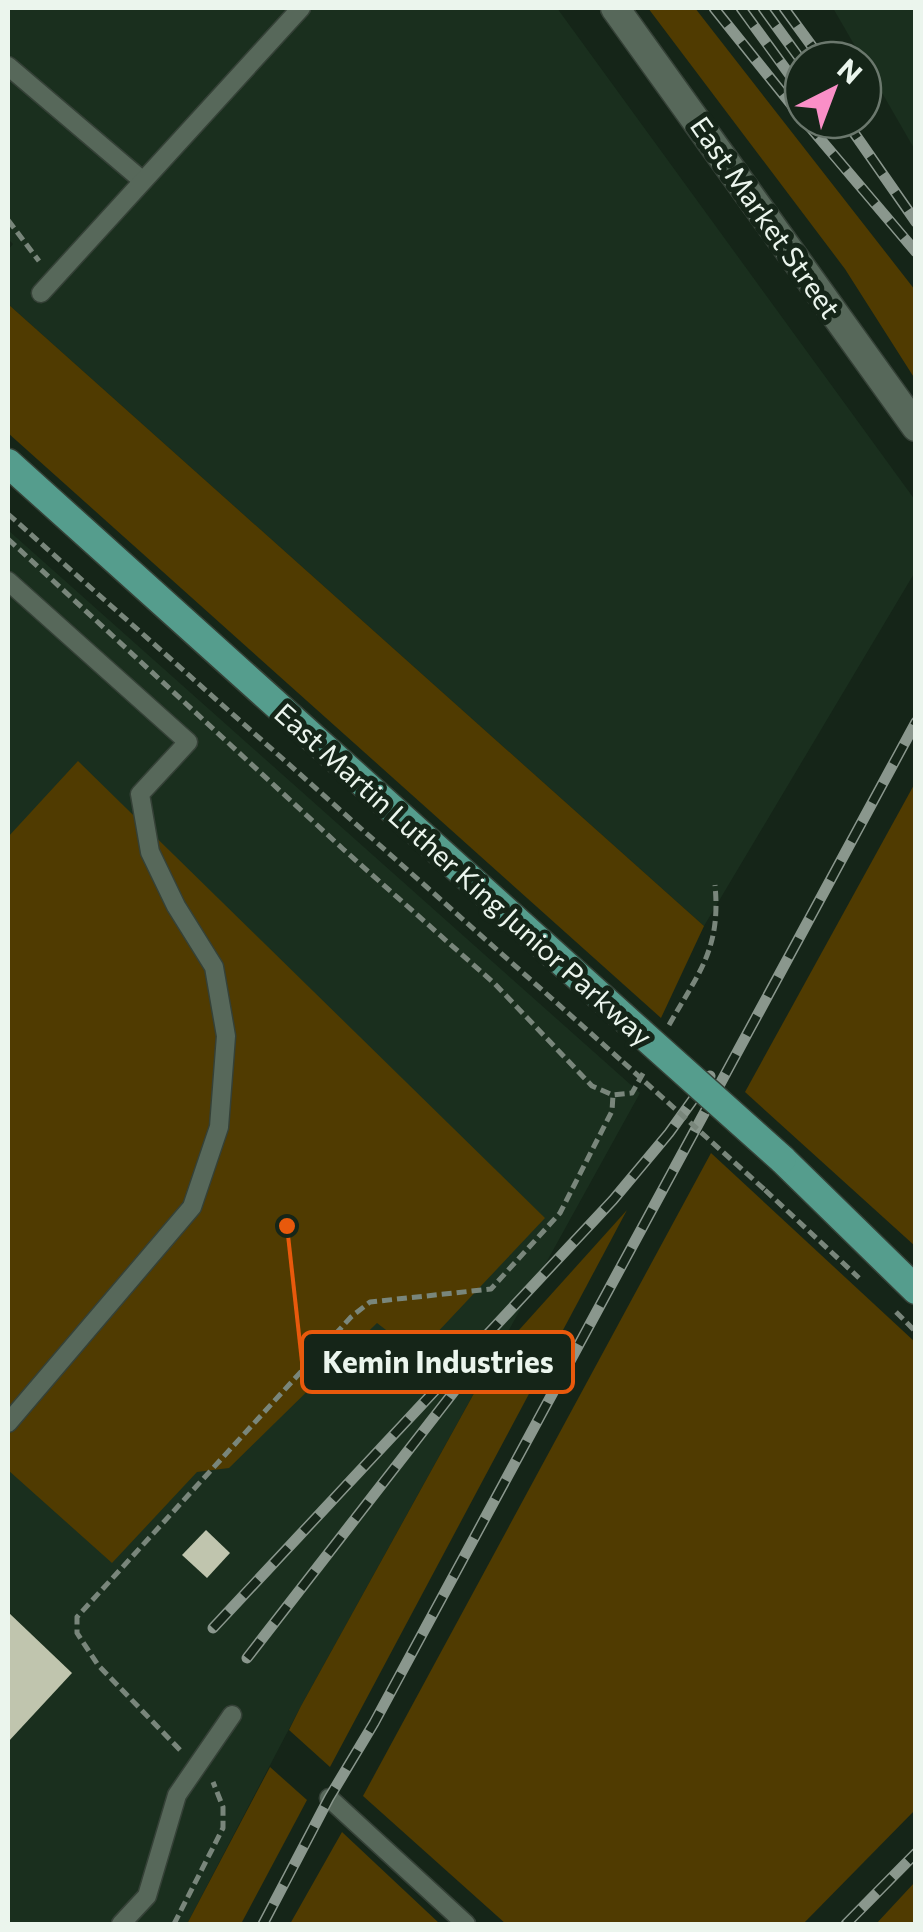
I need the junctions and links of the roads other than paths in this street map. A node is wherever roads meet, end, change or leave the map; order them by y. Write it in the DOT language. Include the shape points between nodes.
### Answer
graph roads {
  1 [pos="301,8"];
  2 [pos="615,8"];
  3 [pos="8,66"];
  4 [pos="143,182"];
  5 [pos="47,287"];
  6 [pos="916,428"];
  7 [pos="8,463"];
  8 [pos="8,580"];
  9 [pos="916,1290"];
  10 [pos="8,1423"];
  11 [pos="232,1715"];
  12 [pos="328,1798"];
  13 [pos="121,1924"];
  14 [pos="466,1924"];
  1 -- 4 [label="lane"];
  2 -- 6 [label="street, East Market Street"];
  3 -- 4 [label="lane"];
  4 -- 5 [label="lane"];
  7 -- 9 [label="main road, East Martin Luther King Junior Parkway, bridge" via="654,1030"];
  8 -- 10 [label="lane" via="188,742 140,794 150,852 214,966 226,1036 219,1128 192,1207"];
  11 -- 13 [label="lane" via="177,1795 146,1896"];
  12 -- 14 [label="lane"];
}
